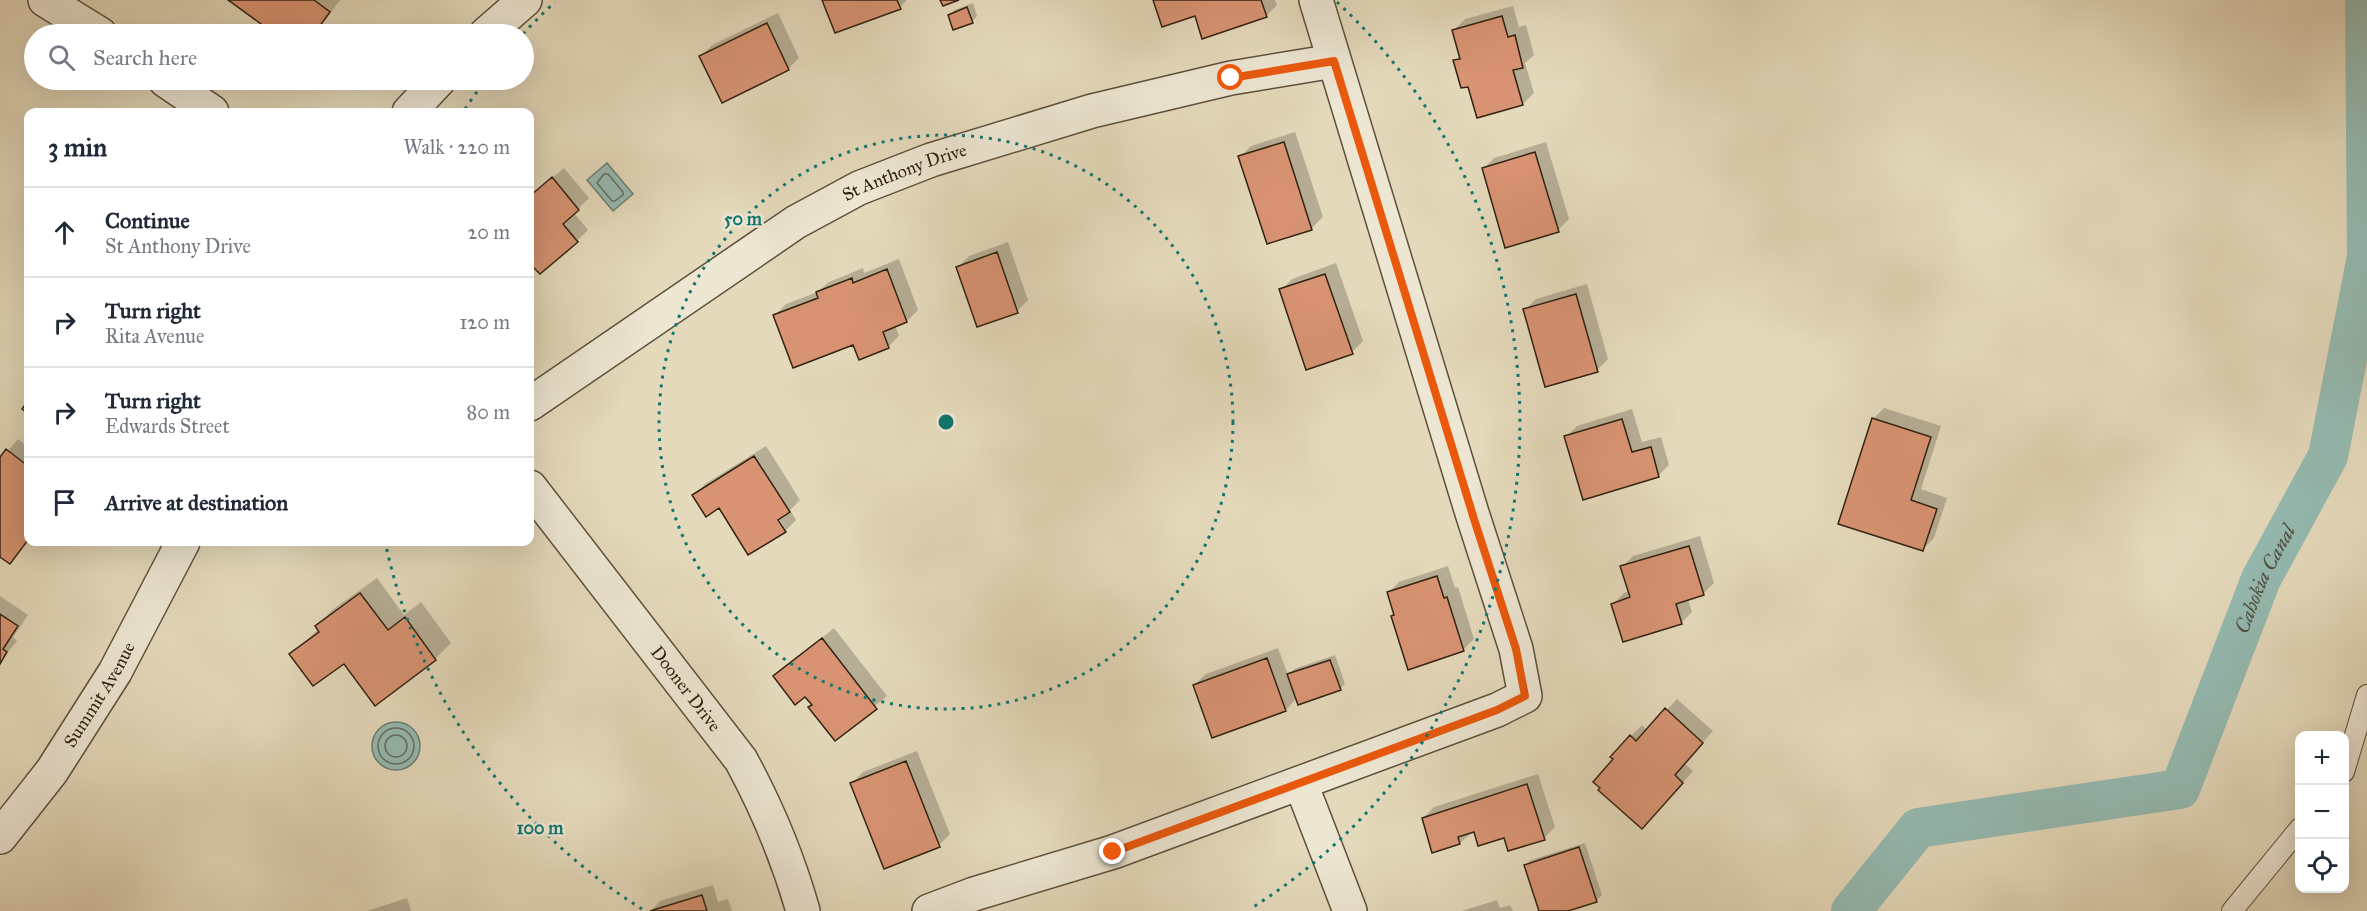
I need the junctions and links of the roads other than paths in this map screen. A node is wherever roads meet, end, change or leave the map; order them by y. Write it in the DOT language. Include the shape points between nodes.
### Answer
graph roads {
  1 [pos="45,0"];
  2 [pos="525,0"];
  3 [pos="1316,0"];
  4 [pos="84,24"];
  5 [pos="497,24"];
  6 [pos="1334,61"];
  7 [pos="180,90"];
  8 [pos="430,90"];
  9 [pos="206,108"];
  10 [pos="413,108"];
  11 [pos="534,401"];
  12 [pos="534,493"];
  13 [pos="181,546"];
  14 [pos="2367,695"];
  15 [pos="2349,755"];
  16 [pos="1301,784"];
  17 [pos="2295,834"];
  18 [pos="0,837"];
  19 [pos="803,911"];
  20 [pos="929,911"];
  21 [pos="1350,911"];
  22 [pos="2232,911"];
  1 -- 4 [label="street"];
  2 -- 5 [label="street"];
  3 -- 6 [label="street"];
  6 -- 11 [label="street, St Anthony Drive" via="1231,78 1092,111 931,160 859,188 796,222"];
  6 -- 16 [label="street" via="1516,649 1525,696"];
  7 -- 9 [label="street"];
  8 -- 10 [label="street"];
  12 -- 19 [label="street, Dooner Drive" via="741,760 791,870"];
  13 -- 18 [label="street, Summit Avenue" via="115,672 52,771"];
  14 -- 15 [label="lane"];
  16 -- 20 [label="street" via="1113,852"];
  16 -- 21 [label="street"];
  17 -- 22 [label="lane"];
}
